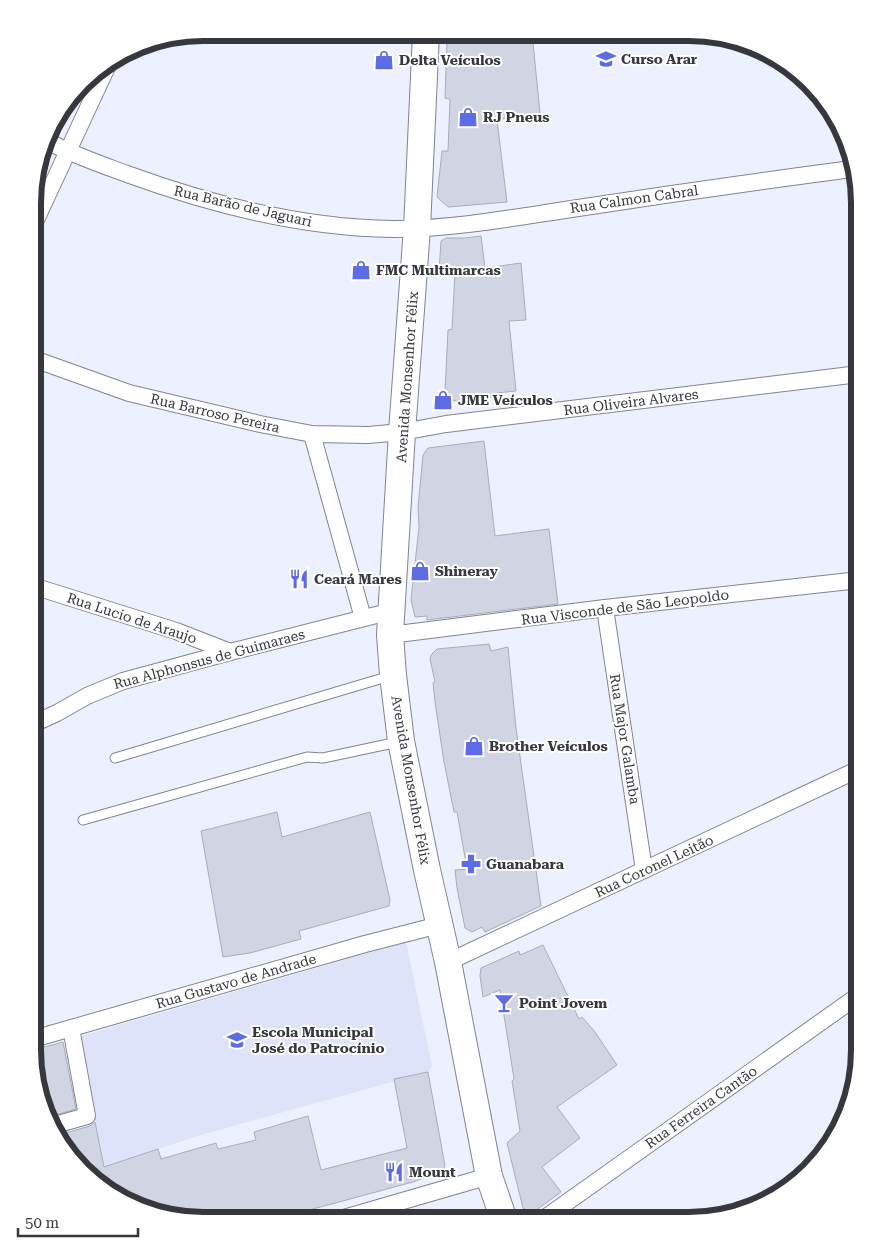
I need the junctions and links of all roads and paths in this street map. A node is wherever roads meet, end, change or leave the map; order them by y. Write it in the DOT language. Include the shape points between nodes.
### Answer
graph roads {
  1 [pos="426,42"];
  2 [pos="431,42"];
  3 [pos="425,66"];
  4 [pos="103,77"];
  5 [pos="53,144"];
  6 [pos="68,152"];
  7 [pos="847,170"];
  8 [pos="41,209"];
  9 [pos="417,228"];
  10 [pos="41,361"];
  11 [pos="851,375"];
  12 [pos="402,432"];
  13 [pos="312,434"];
  14 [pos="851,581"];
  15 [pos="41,589"];
  16 [pos="605,608"];
  17 [pos="363,618"];
  18 [pos="391,623"];
  19 [pos="230,652"];
  20 [pos="393,675"];
  21 [pos="41,720"];
  22 [pos="401,741"];
  23 [pos="116,758"];
  24 [pos="850,773"];
  25 [pos="83,820"];
  26 [pos="644,870"];
  27 [pos="439,925"];
  28 [pos="448,962"];
  29 [pos="850,1001"];
  30 [pos="71,1028"];
  31 [pos="41,1036"];
  32 [pos="60,1124"];
  33 [pos="489,1176"];
  34 [pos="365,1212"];
  35 [pos="501,1212"];
  36 [pos="553,1212"];
  1 -- 3 [label="main road, Avenida Monsenhor Félix"];
  2 -- 3 [label="main road" via="430,57"];
  3 -- 9 [label="main road, Avenida Monsenhor Félix"];
  4 -- 6 [label="street"];
  5 -- 6 [label="street, Rua Barão de Jaguari"];
  6 -- 8 [label="street"];
  6 -- 9 [label="street, Rua Barão de Jaguari" via="168,189 266,214 333,226"];
  7 -- 9 [label="street, Rua Calmon Cabral" via="488,221"];
  9 -- 12 [label="main road, Avenida Monsenhor Félix"];
  10 -- 13 [label="street, Rua Barroso Pereira" via="130,393"];
  11 -- 12 [label="street, Rua Oliveira Alvares"];
  12 -- 13 [label="street, Rua Barroso Pereira"];
  12 -- 18 [label="main road, Avenida Monsenhor Félix"];
  13 -- 17 [label="street"];
  14 -- 16 [label="street, Rua Visconde de São Leopoldo"];
  15 -- 19 [label="street, Rua Lucio de Araujo" via="176,631"];
  16 -- 18 [label="street, Rua Visconde de São Leopoldo"];
  16 -- 26 [label="street, Rua Major Galamba"];
  17 -- 18 [label="street, Rua Alphonsus de Guimaraes"];
  17 -- 19 [label="street, Rua Alphonsus de Guimaraes"];
  18 -- 20 [label="main road, Avenida Monsenhor Félix"];
  19 -- 21 [label="street, Rua Alphonsus de Guimaraes" via="123,681"];
  20 -- 22 [label="main road, Avenida Monsenhor Félix"];
  20 -- 23 [label="lane"];
  22 -- 25 [label="lane" via="323,758 307,757"];
  22 -- 27 [label="main road, Avenida Monsenhor Félix"];
  24 -- 26 [label="street, Rua Coronel Leitão"];
  26 -- 28 [label="street, Rua Coronel Leitão"];
  27 -- 28 [label="main road, Avenida Monsenhor Félix"];
  27 -- 30 [label="street, Rua Gustavo de Andrade"];
  28 -- 33 [label="main road, Avenida Monsenhor Félix"];
  29 -- 36 [label="street, Rua Ferreira Cantão"];
  30 -- 31 [label="street, Rua Gustavo de Andrade"];
  30 -- 32 [label="street" via="87,1116"];
  33 -- 34 [label="street"];
  33 -- 35 [label="main road, Avenida Monsenhor Félix"];
}
